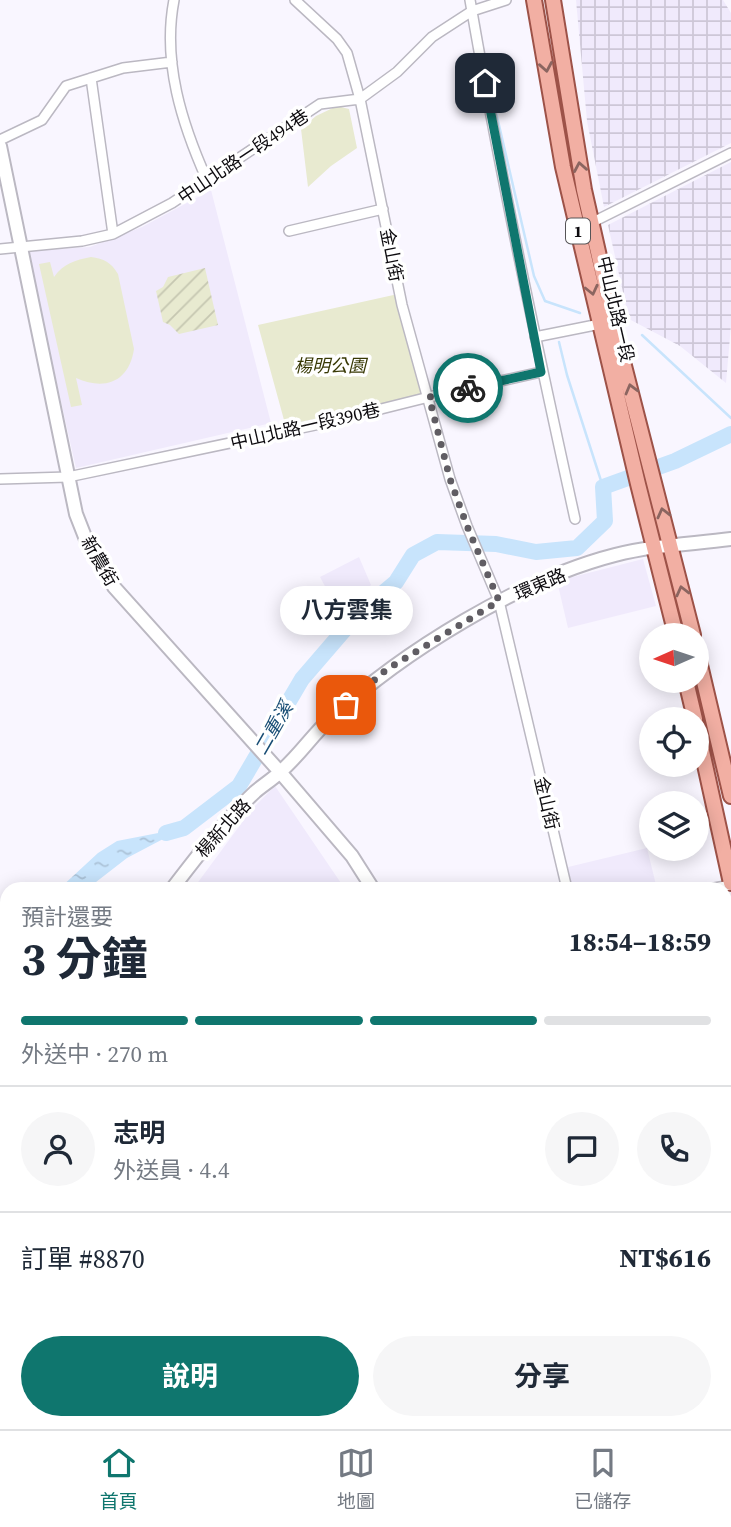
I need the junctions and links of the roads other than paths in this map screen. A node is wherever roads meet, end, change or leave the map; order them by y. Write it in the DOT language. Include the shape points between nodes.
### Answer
graph roads {
  1 [pos="174,0"];
  2 [pos="295,0"];
  3 [pos="470,0"];
  4 [pos="506,0"];
  5 [pos="534,0"];
  6 [pos="553,0"];
  7 [pos="476,10"];
  8 [pos="172,62"];
  9 [pos="92,78"];
  10 [pos="360,100"];
  11 [pos="571,115"];
  12 [pos="554,117"];
  13 [pos="0,140"];
  14 [pos="0,146"];
  15 [pos="731,152"];
  16 [pos="207,180"];
  17 [pos="383,209"];
  18 [pos="592,224"];
  19 [pos="577,227"];
  20 [pos="289,231"];
  21 [pos="113,234"];
  22 [pos="20,247"];
  23 [pos="0,249"];
  24 [pos="600,324"];
  25 [pos="535,337"];
  26 [pos="541,372"];
  27 [pos="429,397"];
  28 [pos="68,477"];
  29 [pos="0,479"];
  30 [pos="575,519"];
  31 [pos="731,540"];
  32 [pos="671,546"];
  33 [pos="654,548"];
  34 [pos="499,601"];
  35 [pos="673,623"];
  36 [pos="690,623"];
  37 [pos="707,693"];
  38 [pos="280,772"];
  39 [pos="708,777"];
  40 [pos="731,796"];
  41 [pos="178,882"];
  42 [pos="369,882"];
  43 [pos="566,882"];
  44 [pos="731,882"];
  1 -- 8 [label="street"];
  2 -- 10 [label="street, 金山街" via="347,53"];
  3 -- 7 [label="street"];
  4 -- 7 [label="street"];
  5 -- 12 [label="main road, 中山北路一段 / 1, one-way"];
  6 -- 11 [label="main road, 中山北路一段 / 1"];
  7 -- 10 [label="street" via="432,37"];
  7 -- 25 [label="street" via="503,180"];
  8 -- 9 [label="street" via="123,68"];
  8 -- 16 [label="street" via="185,127"];
  9 -- 13 [label="street" via="66,86 42,120"];
  9 -- 21 [label="street"];
  10 -- 16 [label="street, 中山北路一段494巷" via="320,104"];
  10 -- 17 [label="street, 金山街"];
  11 -- 12 [label="main road"];
  18 -- 11 [label="main road, 中山北路一段 / 1, one-way"];
  12 -- 19 [label="main road, 中山北路一段 / 1"];
  14 -- 22 [label="street, 新農街"];
  15 -- 18 [label="street"];
  16 -- 21 [label="street, 中山北路一段494巷"];
  17 -- 20 [label="street"];
  17 -- 27 [label="street, 金山街" via="402,305"];
  18 -- 19 [label="street"];
  32 -- 18 [label="main road, 中山北路一段 / 1, one-way"];
  19 -- 24 [label="main road, 中山北路一段 / 1, one-way"];
  21 -- 22 [label="street, 中山北路一段494巷"];
  22 -- 23 [label="street, 中山北路一段494巷"];
  22 -- 28 [label="street, 新農街"];
  24 -- 25 [label="street"];
  24 -- 33 [label="main road, 中山北路一段 / 1"];
  25 -- 26 [label="street"];
  26 -- 27 [label="street, 中山北路一段390巷"];
  26 -- 30 [label="street"];
  27 -- 28 [label="street, 中山北路一段390巷"];
  27 -- 34 [label="street, 金山街" via="450,479"];
  28 -- 29 [label="street, 中山北路一段390巷"];
  28 -- 38 [label="street, 新農街" via="87,542 114,587"];
  31 -- 32 [label="street, 環東路"];
  32 -- 33 [label="street, 環東路"];
  36 -- 32 [label="main road, 1, one-way"];
  33 -- 34 [label="street, 環東路" via="614,555"];
  33 -- 35 [label="main road, 1"];
  34 -- 38 [label="street, 環東路" via="386,670 329,719"];
  34 -- 43 [label="street, 金山街"];
  37 -- 40 [label="main road"];
  38 -- 41 [label="street, 楊新北路" via="214,835"];
  38 -- 42 [label="street, 新農街"];
  39 -- 44 [label="main road"];
}
